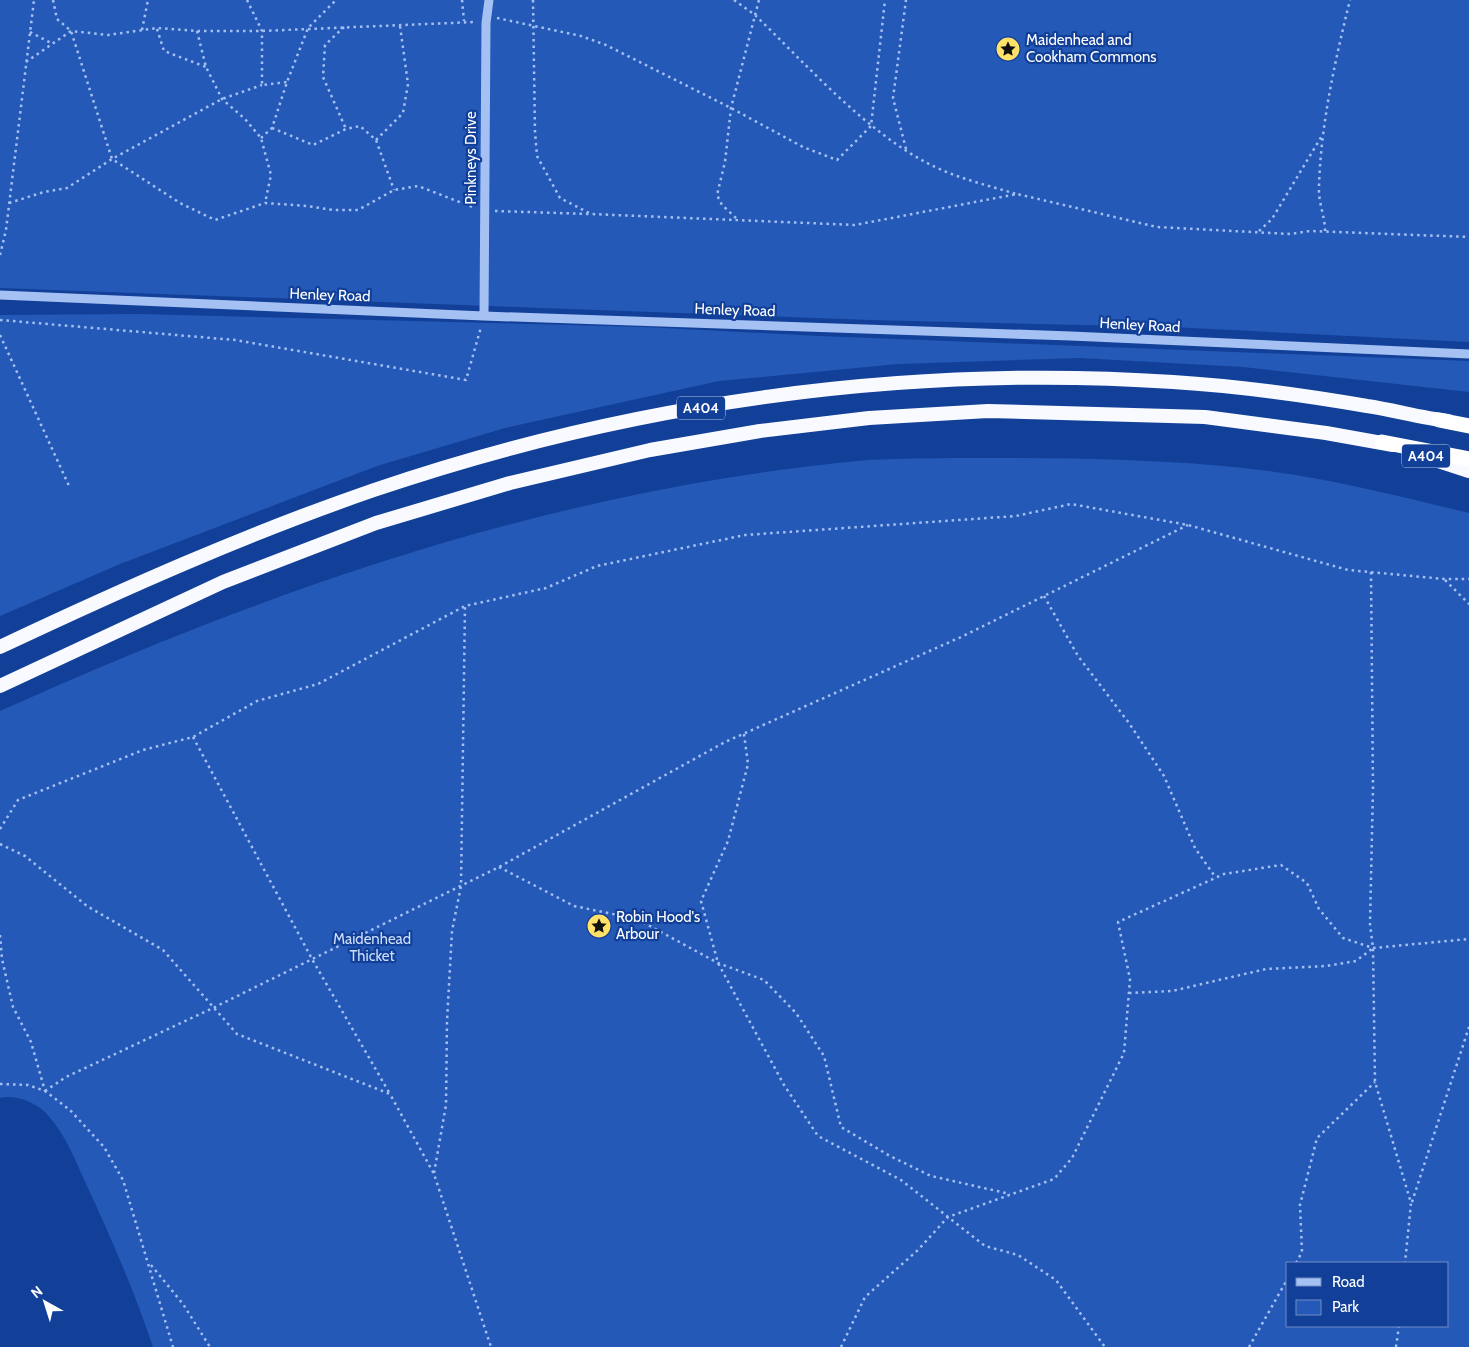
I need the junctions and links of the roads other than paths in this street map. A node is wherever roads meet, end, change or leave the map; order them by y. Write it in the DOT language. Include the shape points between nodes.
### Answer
graph roads {
  1 [pos="490,0"];
  2 [pos="0,295"];
  3 [pos="484,316"];
  4 [pos="1469,354"];
  5 [pos="1439,420"];
  6 [pos="1469,425"];
  7 [pos="1382,442"];
  8 [pos="1469,459"];
  9 [pos="1469,471"];
  10 [pos="0,647"];
  11 [pos="0,686"];
  1 -- 3 [label="street, Pinkneys Drive" via="486,23"];
  2 -- 3 [label="street, Henley Road"];
  3 -- 4 [label="street, Henley Road" via="1080,336"];
  5 -- 6 [label="highway"];
  5 -- 10 [label="highway, A404" via="1276,392 1173,382 1077,379 885,384 729,403 524,446 377,489 228,544"];
  7 -- 8 [label="highway"];
  7 -- 9 [label="highway, A404"];
  7 -- 11 [label="highway, A404" via="1205,417 988,411 869,418 760,431 650,450 510,483 376,523 223,582"];
}
